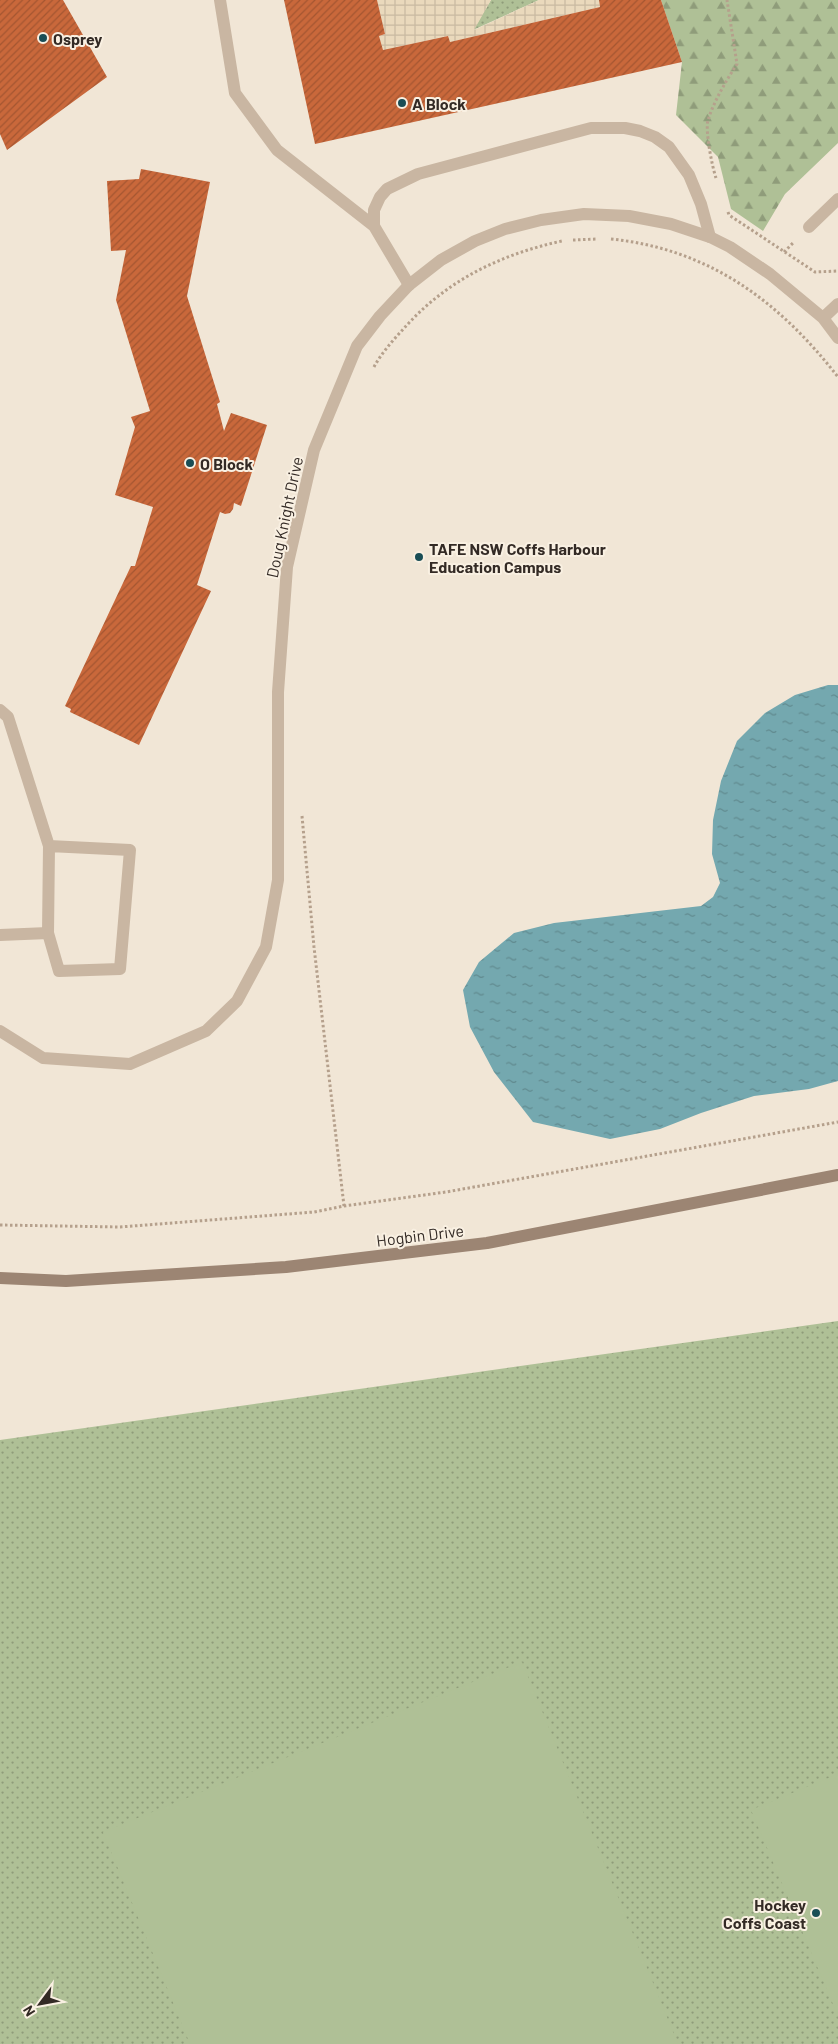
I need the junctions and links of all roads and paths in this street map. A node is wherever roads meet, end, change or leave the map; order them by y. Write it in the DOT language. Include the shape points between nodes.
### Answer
graph roads {
  1 [pos="220,0"];
  2 [pos="727,0"];
  3 [pos="717,181"];
  4 [pos="838,199"];
  5 [pos="726,206"];
  6 [pos="374,226"];
  7 [pos="809,227"];
  8 [pos="710,236"];
  9 [pos="838,271"];
  10 [pos="409,285"];
  11 [pos="838,304"];
  12 [pos="823,318"];
  13 [pos="838,338"];
  14 [pos="373,370"];
  15 [pos="838,377"];
  16 [pos="0,710"];
  17 [pos="302,811"];
  18 [pos="50,846"];
  19 [pos="48,933"];
  20 [pos="0,935"];
  21 [pos="0,1031"];
  22 [pos="838,1122"];
  23 [pos="838,1175"];
  24 [pos="344,1206"];
  25 [pos="0,1225"];
  26 [pos="0,1278"];
  1 -- 6 [label="street" via="235,93 277,150"];
  2 -- 3 [label="path" via="737,64 707,122"];
  4 -- 7 [label="street"];
  5 -- 9 [label="path" via="729,215 815,272"];
  6 -- 8 [label="street" via="374,210 380,198 387,189 411,177 591,128 608,127 633,130 655,137 669,146 696,190"];
  6 -- 10 [label="street"];
  8 -- 10 [label="street, Doug Knight Drive" via="629,216 584,214 541,220 504,229 475,241"];
  8 -- 12 [label="street, Doug Knight Drive" via="753,262"];
  10 -- 21 [label="street, Doug Knight Drive" via="357,346 314,450 287,567 278,692 278,880 266,947 237,1001 206,1031 130,1064 43,1058"];
  11 -- 12 [label="street"];
  12 -- 13 [label="street, Doug Knight Drive"];
  14 -- 15 [label="path" via="398,334 422,308 477,270 536,247 602,238 667,250 699,261 742,284 784,317"];
  16 -- 18 [label="street" via="8,717"];
  17 -- 24 [label="path"];
  18 -- 19 [label="street"];
  18 -- 19 [label="street" via="130,850 120,969 59,971"];
  19 -- 20 [label="street"];
  22 -- 24 [label="path" via="446,1192"];
  23 -- 26 [label="main road, Hogbin Drive" via="487,1243 286,1267 66,1281"];
  24 -- 25 [label="path" via="314,1212 120,1226"];
}
